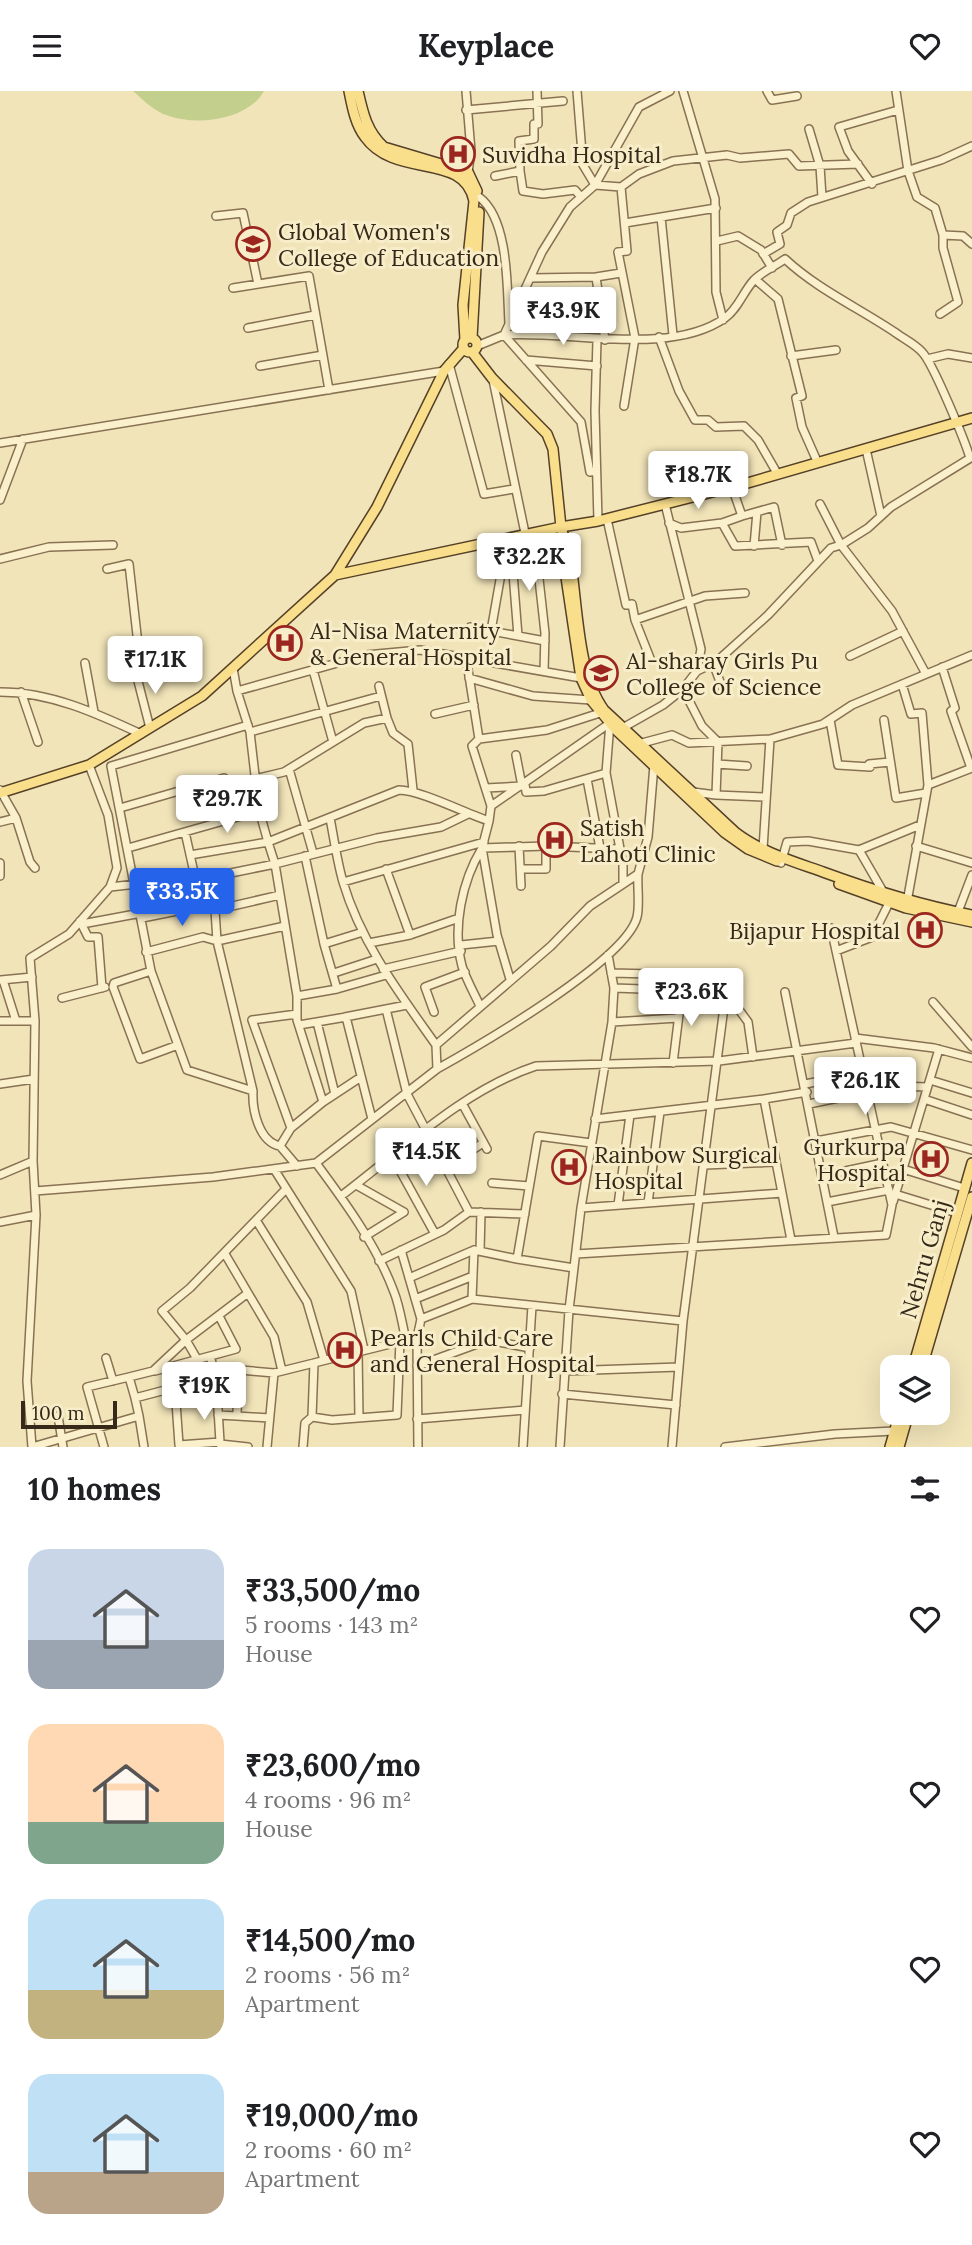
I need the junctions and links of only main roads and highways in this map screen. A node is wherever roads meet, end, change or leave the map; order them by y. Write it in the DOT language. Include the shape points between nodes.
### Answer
graph roads {
  1 [pos="349,91"];
  2 [pos="358,91"];
  3 [pos="470,345"];
  4 [pos="972,418"];
  5 [pos="561,527"];
  6 [pos="564,540"];
  7 [pos="335,575"];
  8 [pos="617,727"];
  9 [pos="1,791"];
  10 [pos="782,860"];
  11 [pos="887,899"];
  12 [pos="972,915"];
  13 [pos="957,916"];
  14 [pos="972,922"];
  15 [pos="972,1163"];
  16 [pos="972,1197"];
  17 [pos="916,1355"];
  18 [pos="926,1355"];
  19 [pos="896,1425"];
  20 [pos="905,1425"];
  21 [pos="890,1447"];
  22 [pos="899,1447"];
  1 -- 3 [label="main road" via="359,128 378,150 402,162 461,176 469,184 474,210 463,305"];
  2 -- 3 [label="main road" via="363,117 384,147 468,171 479,197"];
  3 -- 5 [label="main road" via="492,378 547,434 553,449"];
  3 -- 7 [label="main road" via="447,367 377,507"];
  4 -- 5 [label="main road" via="732,487"];
  5 -- 6 [label="main road"];
  5 -- 7 [label="main road"];
  6 -- 8 [label="main road" via="592,686"];
  6 -- 8 [label="main road" via="581,678 591,701"];
  7 -- 9 [label="main road" via="202,696 89,765"];
  8 -- 10 [label="main road" via="642,743 735,832"];
  8 -- 10 [label="main road" via="723,832 748,849"];
  10 -- 11 [label="main road"];
  11 -- 13 [label="main road"];
  11 -- 13 [label="main road"];
  12 -- 13 [label="main road"];
  13 -- 14 [label="main road"];
  15 -- 17 [label="main road, Nehru Ganj"];
  16 -- 18 [label="main road, Nehru Ganj"];
  19 -- 21 [label="main road"];
  20 -- 22 [label="main road"];
}
